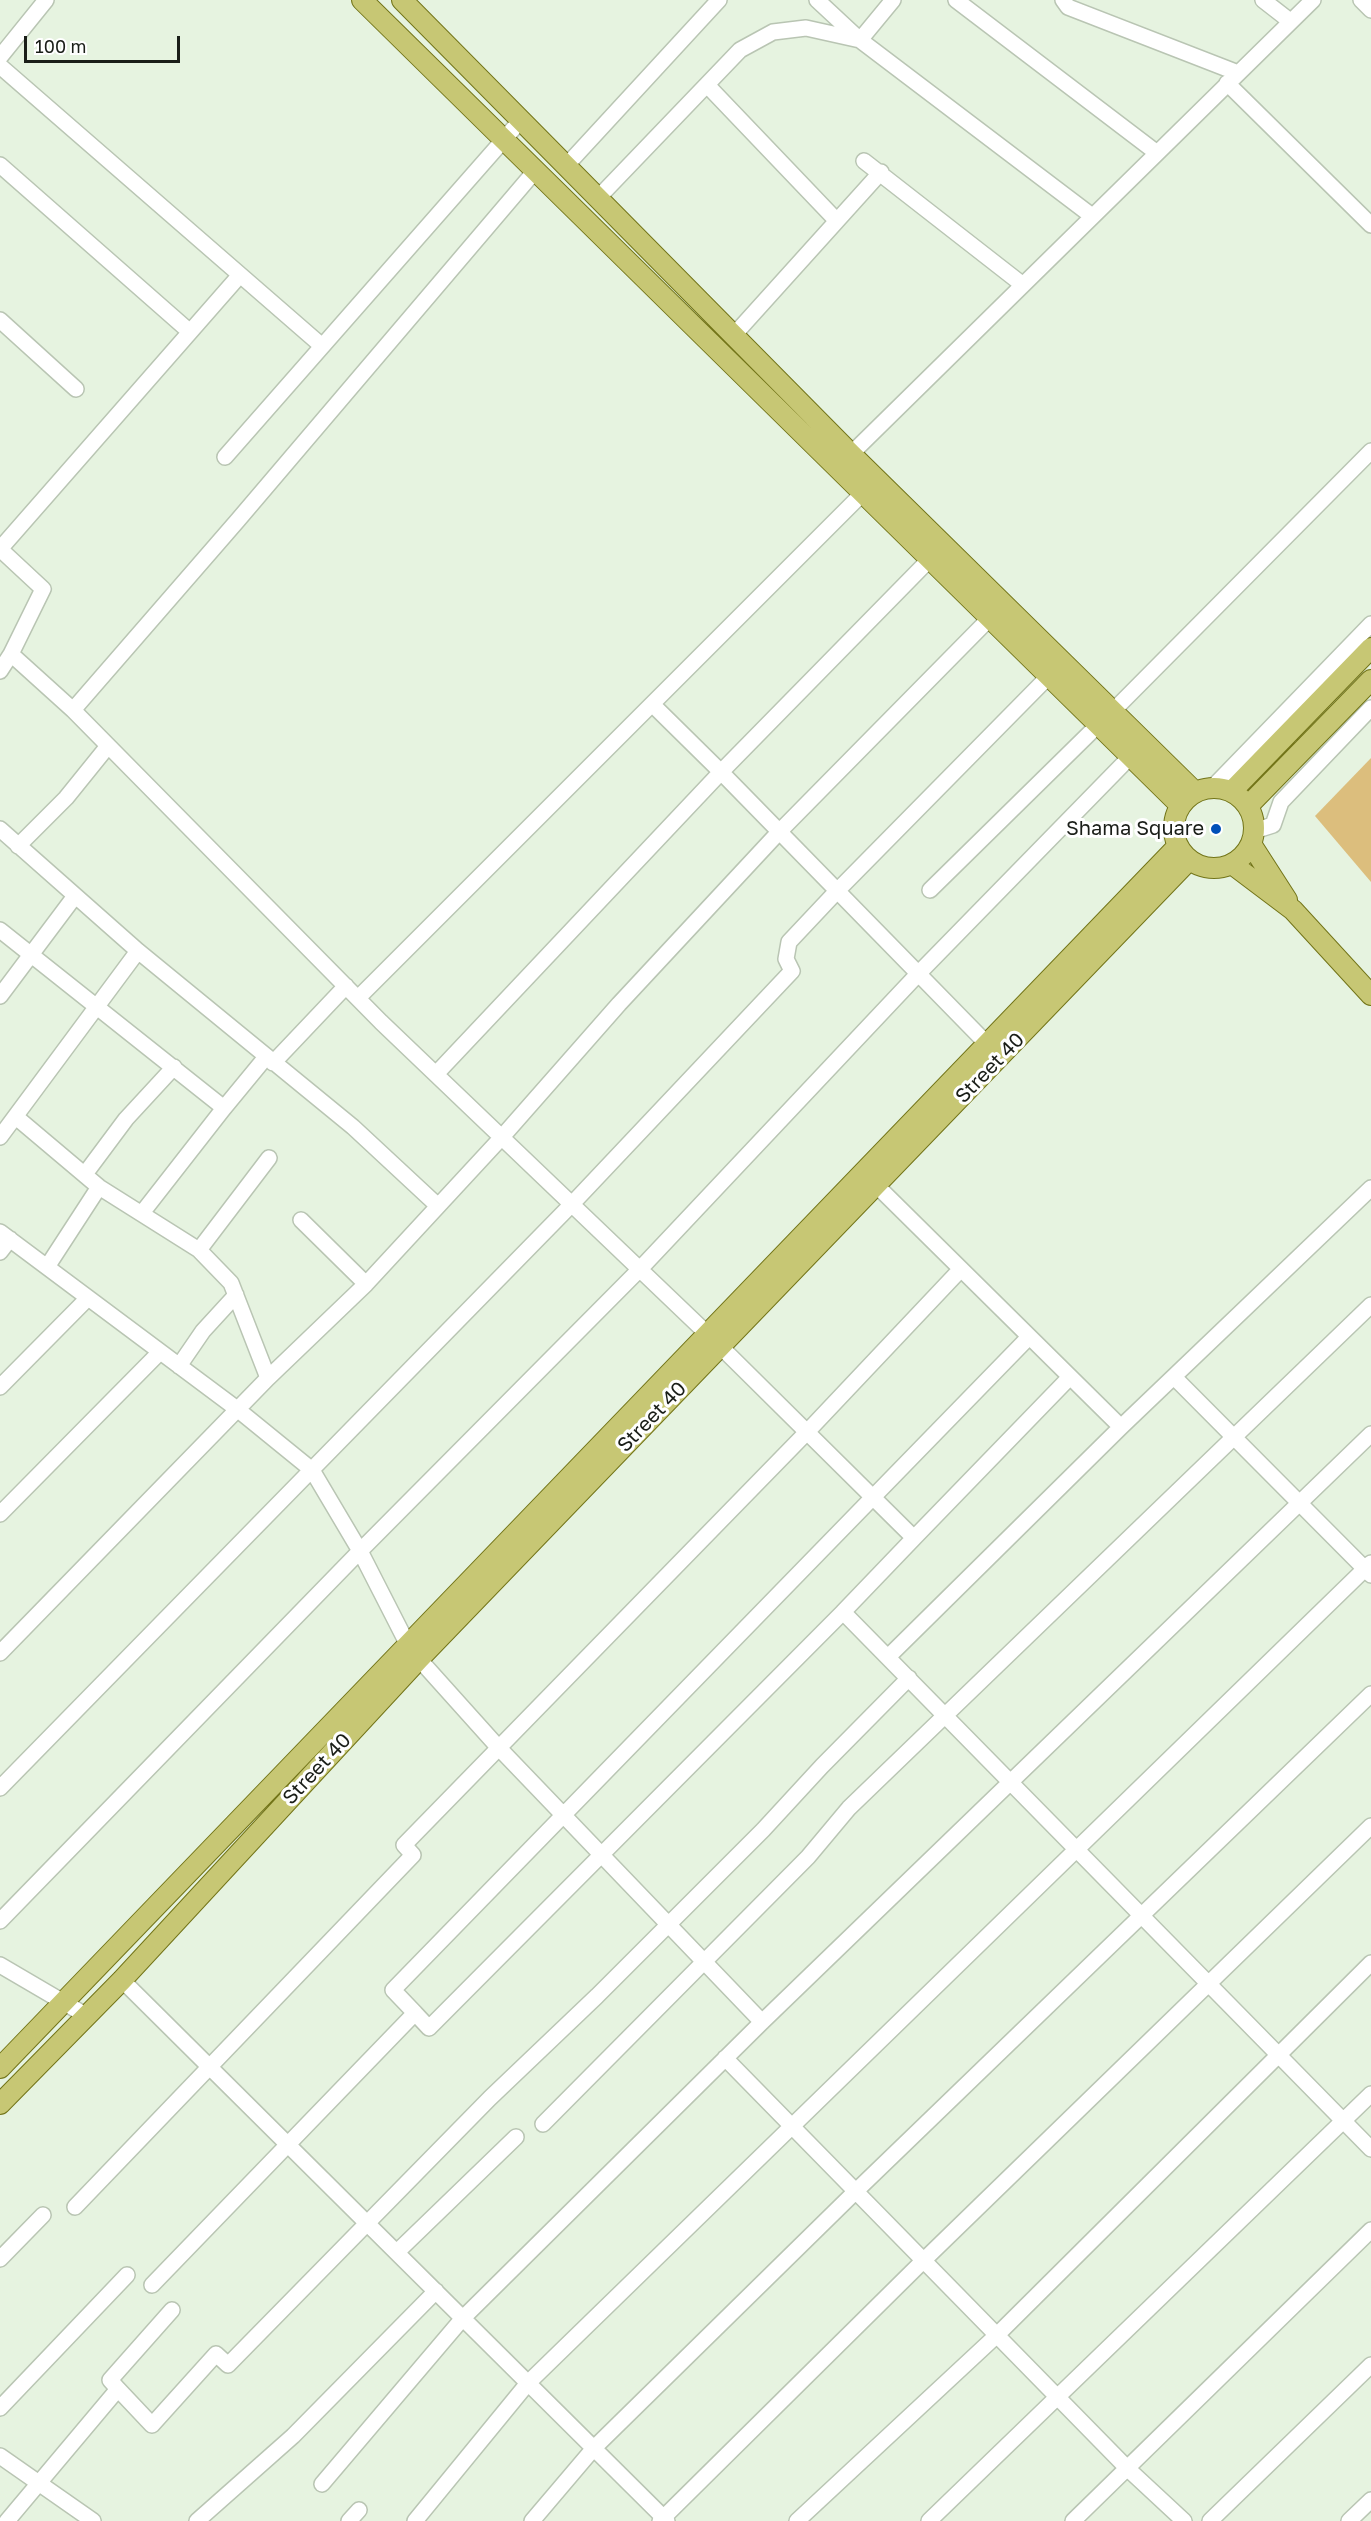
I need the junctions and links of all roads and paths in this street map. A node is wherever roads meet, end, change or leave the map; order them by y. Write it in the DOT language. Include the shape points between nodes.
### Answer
graph roads {
  1 [pos="46,0"];
  2 [pos="362,0"];
  3 [pos="402,0"];
  4 [pos="719,0"];
  5 [pos="817,0"];
  6 [pos="893,0"];
  7 [pos="956,0"];
  8 [pos="1063,0"];
  9 [pos="1263,0"];
  10 [pos="1313,0"];
  11 [pos="1361,0"];
  12 [pos="1371,10"];
  13 [pos="1290,21"];
  14 [pos="860,40"];
  15 [pos="0,57"];
  16 [pos="0,66"];
  17 [pos="1233,78"];
  18 [pos="707,85"];
  19 [pos="521,120"];
  20 [pos="503,139"];
  21 [pos="1157,153"];
  22 [pos="864,161"];
  23 [pos="0,165"];
  24 [pos="566,166"];
  25 [pos="535,171"];
  26 [pos="881,172"];
  27 [pos="598,198"];
  28 [pos="1092,216"];
  29 [pos="836,220"];
  30 [pos="1371,225"];
  31 [pos="240,275"];
  32 [pos="1023,285"];
  33 [pos="0,320"];
  34 [pos="190,332"];
  35 [pos="734,335"];
  36 [pos="322,346"];
  37 [pos="76,389"];
  38 [pos="1371,451"];
  39 [pos="851,454"];
  40 [pos="225,457"];
  41 [pos="862,494"];
  42 [pos="0,549"];
  43 [pos="928,560"];
  44 [pos="989,619"];
  45 [pos="1371,624"];
  46 [pos="1371,648"];
  47 [pos="11,654"];
  48 [pos="0,671"];
  49 [pos="1048,677"];
  50 [pos="1371,680"];
  51 [pos="652,704"];
  52 [pos="1371,708"];
  53 [pos="73,710"];
  54 [pos="1113,711"];
  55 [pos="1097,726"];
  56 [pos="108,746"];
  57 [pos="1129,758"];
  58 [pos="722,772"];
  59 [pos="1213,790"];
  60 [pos="1180,805"];
  61 [pos="1248,806"];
  62 [pos="0,829"];
  63 [pos="779,832"];
  64 [pos="1252,838"];
  65 [pos="18,846"];
  66 [pos="1183,853"];
  67 [pos="1232,864"];
  68 [pos="930,890"];
  69 [pos="837,891"];
  70 [pos="75,896"];
  71 [pos="1293,910"];
  72 [pos="0,930"];
  73 [pos="138,951"];
  74 [pos="31,955"];
  75 [pos="918,974"];
  76 [pos="345,986"];
  77 [pos="1371,994"];
  78 [pos="0,996"];
  79 [pos="358,998"];
  80 [pos="98,1006"];
  81 [pos="994,1051"];
  82 [pos="270,1060"];
  83 [pos="174,1067"];
  84 [pos="436,1074"];
  85 [pos="224,1108"];
  86 [pos="16,1117"];
  87 [pos="0,1137"];
  88 [pos="502,1137"];
  89 [pos="269,1158"];
  90 [pos="86,1174"];
  91 [pos="876,1185"];
  92 [pos="99,1187"];
  93 [pos="1371,1188"];
  94 [pos="571,1204"];
  95 [pos="438,1206"];
  96 [pos="142,1213"];
  97 [pos="301,1220"];
  98 [pos="3,1241"];
  99 [pos="199,1250"];
  100 [pos="47,1267"];
  101 [pos="640,1269"];
  102 [pos="961,1269"];
  103 [pos="366,1284"];
  104 [pos="236,1295"];
  105 [pos="88,1298"];
  106 [pos="1371,1305"];
  107 [pos="1029,1337"];
  108 [pos="714,1340"];
  109 [pos="160,1352"];
  110 [pos="179,1366"];
  111 [pos="1070,1377"];
  112 [pos="1174,1377"];
  113 [pos="268,1378"];
  114 [pos="0,1387"];
  115 [pos="237,1409"];
  116 [pos="1121,1427"];
  117 [pos="807,1432"];
  118 [pos="1371,1434"];
  119 [pos="1234,1437"];
  120 [pos="312,1470"];
  121 [pos="873,1498"];
  122 [pos="1299,1504"];
  123 [pos="0,1514"];
  124 [pos="914,1538"];
  125 [pos="360,1551"];
  126 [pos="1369,1569"];
  127 [pos="843,1612"];
  128 [pos="413,1652"];
  129 [pos="0,1653"];
  130 [pos="888,1657"];
  131 [pos="909,1678"];
  132 [pos="1371,1694"];
  133 [pos="946,1716"];
  134 [pos="498,1747"];
  135 [pos="1011,1783"];
  136 [pos="0,1788"];
  137 [pos="563,1815"];
  138 [pos="1371,1826"];
  139 [pos="1076,1849"];
  140 [pos="602,1855"];
  141 [pos="1142,1916"];
  142 [pos="0,1921"];
  143 [pos="669,1925"];
  144 [pos="704,1962"];
  145 [pos="1371,1963"];
  146 [pos="0,1965"];
  147 [pos="122,1980"];
  148 [pos="1208,1983"];
  149 [pos="64,2002"];
  150 [pos="415,2013"];
  151 [pos="87,2016"];
  152 [pos="762,2022"];
  153 [pos="1279,2054"];
  154 [pos="725,2058"];
  155 [pos="0,2068"];
  156 [pos="211,2068"];
  157 [pos="1371,2094"];
  158 [pos="3,2096"];
  159 [pos="1344,2121"];
  160 [pos="543,2124"];
  161 [pos="791,2125"];
  162 [pos="516,2137"];
  163 [pos="287,2143"];
  164 [pos="1371,2149"];
  165 [pos="856,2192"];
  166 [pos="75,2207"];
  167 [pos="43,2215"];
  168 [pos="366,2222"];
  169 [pos="1371,2230"];
  170 [pos="397,2252"];
  171 [pos="0,2259"];
  172 [pos="924,2260"];
  173 [pos="127,2275"];
  174 [pos="152,2285"];
  175 [pos="436,2291"];
  176 [pos="172,2310"];
  177 [pos="463,2318"];
  178 [pos="997,2335"];
  179 [pos="1371,2365"];
  180 [pos="528,2383"];
  181 [pos="118,2389"];
  182 [pos="1058,2398"];
  183 [pos="0,2408"];
  184 [pos="594,2448"];
  185 [pos="0,2456"];
  186 [pos="1128,2469"];
  187 [pos="39,2482"];
  188 [pos="322,2484"];
  189 [pos="1371,2500"];
  190 [pos="664,2520"];
  191 [pos="8,2521"];
  192 [pos="93,2521"];
  193 [pos="197,2521"];
  194 [pos="415,2521"];
  195 [pos="532,2521"];
  196 [pos="796,2521"];
  197 [pos="928,2521"];
  198 [pos="1073,2521"];
  199 [pos="1184,2521"];
  200 [pos="1210,2521"];
  201 [pos="1349,2521"];
  1 -- 15 [label="street"];
  2 -- 20 [label="main road"];
  3 -- 19 [label="main road"];
  4 -- 24 [label="street"];
  5 -- 14 [label="street"];
  6 -- 14 [label="street"];
  7 -- 21 [label="street"];
  8 -- 17 [label="street" via="1068,6"];
  9 -- 13 [label="street"];
  10 -- 13 [label="street"];
  11 -- 12 [label="street"];
  13 -- 17 [label="street"];
  14 -- 18 [label="street" via="806,28 773,32 740,50"];
  14 -- 28 [label="street"];
  16 -- 31 [label="street"];
  17 -- 21 [label="street"];
  17 -- 30 [label="street"];
  18 -- 27 [label="street"];
  18 -- 29 [label="street"];
  19 -- 20 [label="street"];
  19 -- 24 [label="main road"];
  20 -- 25 [label="main road"];
  20 -- 36 [label="street"];
  21 -- 28 [label="street"];
  22 -- 26 [label="street"];
  23 -- 34 [label="street"];
  24 -- 27 [label="main road"];
  25 -- 41 [label="main road"];
  25 -- 53 [label="street"];
  26 -- 29 [label="street"];
  26 -- 32 [label="street"];
  27 -- 35 [label="main road"];
  28 -- 32 [label="street"];
  29 -- 35 [label="street"];
  31 -- 34 [label="street"];
  31 -- 36 [label="street"];
  32 -- 39 [label="street"];
  33 -- 37 [label="street"];
  34 -- 42 [label="street"];
  35 -- 39 [label="main road"];
  36 -- 40 [label="street"];
  38 -- 54 [label="street"];
  39 -- 54 [label="main road"];
  41 -- 43 [label="main road"];
  41 -- 51 [label="street"];
  42 -- 47 [label="street" via="43,590"];
  43 -- 44 [label="main road"];
  43 -- 58 [label="street"];
  44 -- 49 [label="main road"];
  44 -- 63 [label="street"];
  45 -- 59 [label="street"];
  46 -- 59 [label="main road"];
  47 -- 48 [label="street"];
  47 -- 53 [label="street"];
  49 -- 55 [label="main road"];
  49 -- 69 [label="street"];
  50 -- 61 [label="main road"];
  51 -- 58 [label="street"];
  51 -- 79 [label="street"];
  52 -- 64 [label="street" via="1281,802 1272,825"];
  53 -- 56 [label="street"];
  54 -- 59 [label="main road"];
  55 -- 57 [label="main road"];
  55 -- 68 [label="street"];
  56 -- 65 [label="street" via="66,798"];
  56 -- 76 [label="street"];
  57 -- 60 [label="main road"];
  57 -- 75 [label="street"];
  58 -- 63 [label="street"];
  58 -- 84 [label="street"];
  59 -- 60 [label="main road"];
  59 -- 61 [label="main road"];
  60 -- 66 [label="main road" via="1173,835"];
  61 -- 64 [label="main road" via="1253,818"];
  62 -- 65 [label="street"];
  63 -- 69 [label="street"];
  63 -- 88 [label="street"];
  64 -- 67 [label="main road" via="1243,856"];
  64 -- 71 [label="main road"];
  65 -- 70 [label="street"];
  66 -- 67 [label="main road" via="1210,868"];
  66 -- 81 [label="main road"];
  67 -- 71 [label="main road"];
  69 -- 75 [label="street"];
  69 -- 94 [label="street" via="789,942 786,959 792,971"];
  70 -- 73 [label="street"];
  70 -- 74 [label="street"];
  71 -- 77 [label="main road"];
  72 -- 74 [label="street"];
  73 -- 80 [label="street"];
  73 -- 82 [label="street"];
  74 -- 78 [label="street"];
  74 -- 80 [label="street"];
  75 -- 81 [label="street"];
  75 -- 101 [label="street"];
  76 -- 79 [label="street"];
  76 -- 82 [label="street"];
  79 -- 84 [label="street"];
  80 -- 83 [label="street"];
  80 -- 86 [label="street"];
  81 -- 91 [label="main road, Street 40"];
  81 -- 108 [label="main road"];
  82 -- 85 [label="street"];
  82 -- 95 [label="street" via="353,1127"];
  83 -- 85 [label="street"];
  83 -- 90 [label="street" via="126,1119"];
  84 -- 88 [label="street"];
  85 -- 96 [label="street"];
  86 -- 87 [label="street"];
  86 -- 90 [label="street"];
  88 -- 94 [label="street"];
  88 -- 95 [label="street"];
  89 -- 99 [label="street"];
  90 -- 92 [label="street"];
  91 -- 102 [label="street"];
  91 -- 108 [label="main road, Street 40"];
  92 -- 96 [label="street"];
  92 -- 100 [label="street"];
  93 -- 112 [label="street"];
  94 -- 101 [label="street"];
  94 -- 120 [label="street"];
  95 -- 103 [label="street"];
  96 -- 99 [label="street"];
  97 -- 103 [label="street"];
  98 -- 100 [label="street"];
  99 -- 104 [label="street" via="231,1283"];
  100 -- 105 [label="street"];
  101 -- 108 [label="street"];
  101 -- 125 [label="street"];
  102 -- 107 [label="street"];
  102 -- 117 [label="street"];
  103 -- 113 [label="street"];
  104 -- 110 [label="street" via="203,1330"];
  104 -- 113 [label="street"];
  105 -- 109 [label="street"];
  105 -- 114 [label="street"];
  106 -- 119 [label="street"];
  107 -- 111 [label="street"];
  107 -- 121 [label="street"];
  108 -- 117 [label="street"];
  108 -- 128 [label="main road, Street 40"];
  109 -- 110 [label="street"];
  109 -- 123 [label="street"];
  110 -- 115 [label="street"];
  111 -- 116 [label="street"];
  111 -- 124 [label="street"];
  112 -- 116 [label="street"];
  112 -- 119 [label="street"];
  113 -- 115 [label="street"];
  115 -- 120 [label="street"];
  115 -- 129 [label="street"];
  116 -- 130 [label="street"];
  117 -- 121 [label="street"];
  117 -- 134 [label="street"];
  118 -- 122 [label="street"];
  119 -- 122 [label="street"];
  119 -- 133 [label="street"];
  120 -- 125 [label="street"];
  120 -- 136 [label="street"];
  121 -- 124 [label="street"];
  121 -- 137 [label="street"];
  122 -- 126 [label="street"];
  122 -- 135 [label="street"];
  124 -- 127 [label="street"];
  125 -- 128 [label="street"];
  125 -- 142 [label="street"];
  126 -- 139 [label="street"];
  127 -- 130 [label="street"];
  127 -- 140 [label="street"];
  128 -- 134 [label="street"];
  128 -- 147 [label="main road, Street 40"];
  128 -- 149 [label="main road"];
  130 -- 131 [label="street"];
  131 -- 133 [label="street"];
  131 -- 143 [label="street"];
  132 -- 141 [label="street"];
  133 -- 135 [label="street"];
  133 -- 144 [label="street" via="849,1808 808,1857"];
  134 -- 137 [label="street"];
  134 -- 156 [label="street" via="404,1845 413,1855"];
  135 -- 139 [label="street"];
  135 -- 152 [label="street"];
  137 -- 140 [label="street"];
  137 -- 150 [label="street" via="393,1990"];
  138 -- 148 [label="street"];
  139 -- 141 [label="street"];
  139 -- 161 [label="street"];
  140 -- 143 [label="street"];
  140 -- 150 [label="street" via="429,2028"];
  141 -- 148 [label="street"];
  141 -- 165 [label="street"];
  143 -- 144 [label="street"];
  143 -- 168 [label="street"];
  144 -- 152 [label="street"];
  144 -- 160 [label="street"];
  145 -- 153 [label="street"];
  146 -- 149 [label="street"];
  147 -- 151 [label="main road, Street 40"];
  147 -- 156 [label="street"];
  148 -- 153 [label="street"];
  148 -- 172 [label="street"];
  149 -- 151 [label="street"];
  149 -- 155 [label="main road"];
  150 -- 163 [label="street"];
  151 -- 158 [label="main road, Street 40"];
  152 -- 154 [label="street"];
  153 -- 159 [label="street"];
  153 -- 178 [label="street"];
  154 -- 161 [label="street"];
  154 -- 177 [label="street"];
  156 -- 163 [label="street"];
  156 -- 166 [label="street"];
  157 -- 159 [label="street"];
  159 -- 164 [label="street"];
  159 -- 182 [label="street"];
  161 -- 165 [label="street"];
  161 -- 180 [label="street"];
  162 -- 170 [label="street"];
  163 -- 168 [label="street"];
  163 -- 174 [label="street"];
  165 -- 172 [label="street"];
  165 -- 184 [label="street"];
  167 -- 171 [label="street"];
  168 -- 170 [label="street"];
  168 -- 181 [label="street" via="228,2366 216,2354 152,2425"];
  169 -- 186 [label="street"];
  170 -- 175 [label="street"];
  172 -- 178 [label="street"];
  172 -- 190 [label="street"];
  173 -- 183 [label="street"];
  175 -- 177 [label="street"];
  175 -- 193 [label="street" via="293,2436"];
  176 -- 181 [label="street" via="110,2380"];
  177 -- 180 [label="street"];
  177 -- 188 [label="street"];
  178 -- 182 [label="street"];
  178 -- 196 [label="street"];
  179 -- 200 [label="street"];
  180 -- 184 [label="street"];
  180 -- 194 [label="street"];
  181 -- 187 [label="street"];
  182 -- 186 [label="street"];
  182 -- 197 [label="street"];
  184 -- 190 [label="street"];
  184 -- 195 [label="street"];
  185 -- 187 [label="street"];
  186 -- 198 [label="street"];
  186 -- 199 [label="street"];
  187 -- 191 [label="street"];
  187 -- 192 [label="street"];
  189 -- 201 [label="street"];
}
